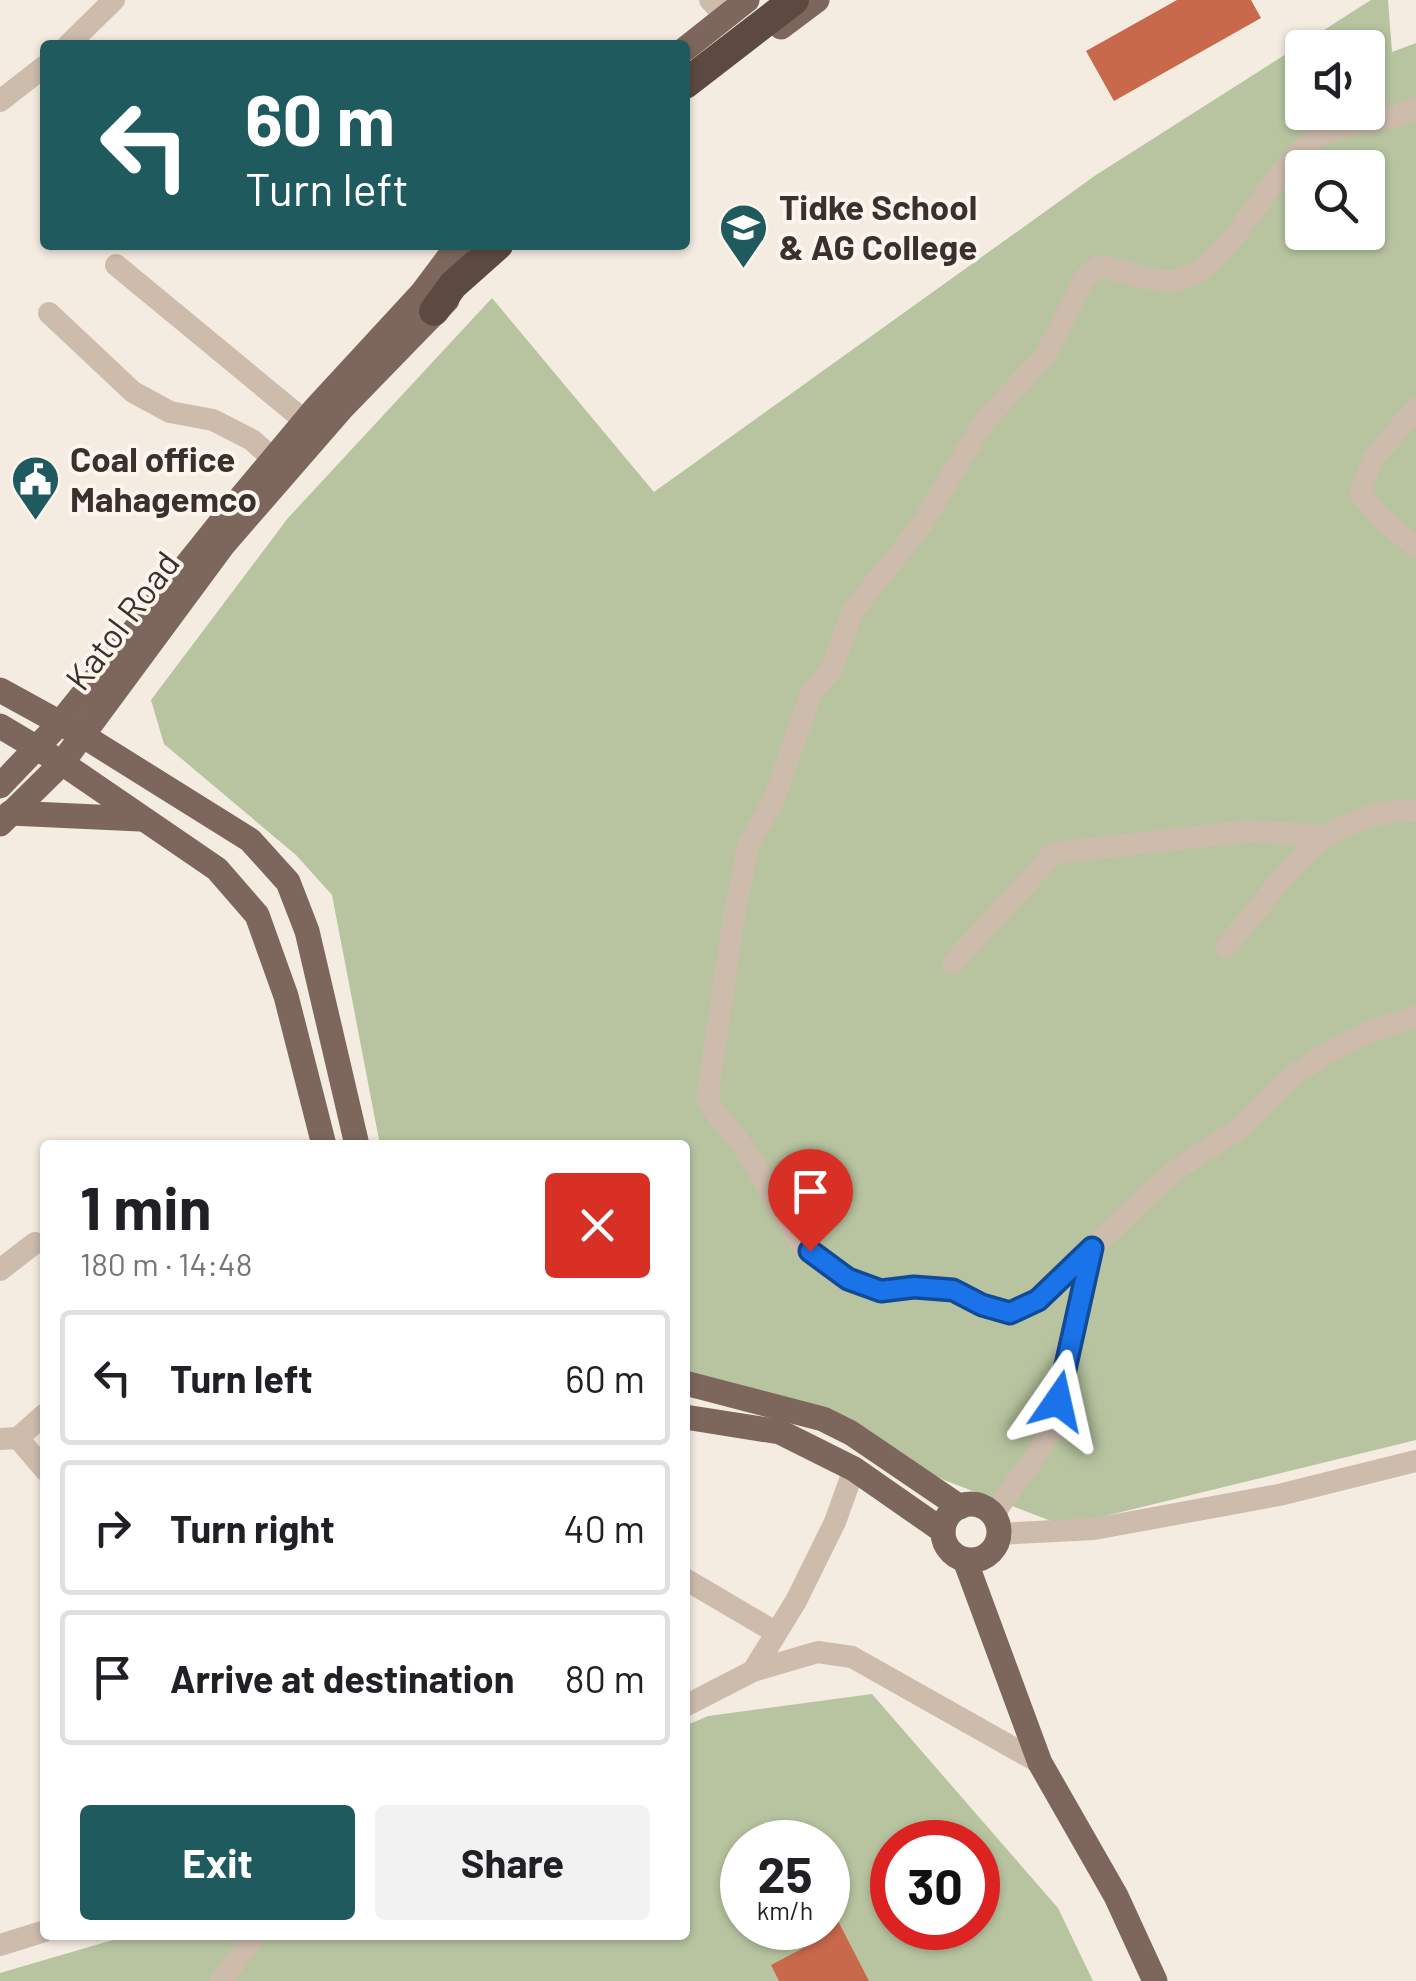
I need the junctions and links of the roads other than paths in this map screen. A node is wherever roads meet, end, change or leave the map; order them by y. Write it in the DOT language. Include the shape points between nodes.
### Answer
graph roads {
  1 [pos="114,0"];
  2 [pos="747,0"];
  3 [pos="778,0"];
  4 [pos="794,0"];
  5 [pos="817,0"];
  6 [pos="718,8"];
  7 [pos="73,40"];
  8 [pos="690,43"];
  9 [pos="690,67"];
  10 [pos="40,70"];
  11 [pos="690,80"];
  12 [pos="690,96"];
  13 [pos="0,101"];
  14 [pos="1416,108"];
  15 [pos="482,250"];
  16 [pos="116,265"];
  17 [pos="428,302"];
  18 [pos="49,313"];
  19 [pos="1416,409"];
  20 [pos="305,421"];
  21 [pos="272,459"];
  22 [pos="1416,547"];
  23 [pos="0,690"];
  24 [pos="0,726"];
  25 [pos="71,729"];
  26 [pos="35,749"];
  27 [pos="62,763"];
  28 [pos="0,786"];
  29 [pos="1416,810"];
  30 [pos="5,819"];
  31 [pos="145,820"];
  32 [pos="1328,836"];
  33 [pos="1226,947"];
  34 [pos="952,964"];
  35 [pos="1416,1017"];
  36 [pos="323,1140"];
  37 [pos="355,1140"];
  38 [pos="40,1242"];
  39 [pos="1092,1248"];
  40 [pos="0,1270"];
  41 [pos="690,1383"];
  42 [pos="40,1417"];
  43 [pos="690,1418"];
  44 [pos="9,1439"];
  45 [pos="1416,1461"];
  46 [pos="40,1466"];
  47 [pos="854,1469"];
  48 [pos="960,1506"];
  49 [pos="996,1525"];
  50 [pos="943,1531"];
  51 [pos="966,1560"];
  52 [pos="690,1582"];
  53 [pos="775,1632"];
  54 [pos="754,1671"];
  55 [pos="690,1703"];
  56 [pos="1040,1763"];
  57 [pos="40,1933"];
  58 [pos="251,1940"];
  59 [pos="0,1945"];
  60 [pos="221,1981"];
  61 [pos="1155,1981"];
  1 -- 7 [label="street"];
  2 -- 6 [label="main road"];
  3 -- 9 [label="highway"];
  4 -- 11 [label="highway"];
  5 -- 12 [label="main road"];
  6 -- 8 [label="main road"];
  10 -- 13 [label="street"];
  14 -- 39 [label="street" via="1316,138 1190,278 1168,282 1098,266 1084,280 1045,356 985,420 920,528 852,612 749,844 707,1099 791,1234 828,1267 881,1291 953,1290 1010,1313 1038,1300"];
  15 -- 17 [label="highway"];
  16 -- 20 [label="street"];
  17 -- 20 [label="main road, Katol Road"];
  17 -- 25 [label="main road, Katol Road"];
  18 -- 21 [label="street" via="133,392 170,412 213,420"];
  19 -- 22 [label="street" via="1374,457 1360,492"];
  20 -- 21 [label="main road, Katol Road"];
  21 -- 25 [label="main road, Katol Road"];
  23 -- 25 [label="main road"];
  24 -- 26 [label="main road"];
  25 -- 26 [label="main road, Katol Road"];
  25 -- 27 [label="main road, Katol Road"];
  25 -- 37 [label="main road" via="250,840 288,882 307,931"];
  26 -- 27 [label="main road"];
  26 -- 28 [label="main road, Katol Road"];
  27 -- 30 [label="main road, Katol Road"];
  27 -- 31 [label="main road"];
  29 -- 32 [label="street" via="1386,813"];
  30 -- 31 [label="main road"];
  31 -- 36 [label="main road" via="217,869 257,915 286,996"];
  32 -- 33 [label="street"];
  32 -- 34 [label="street" via="1248,831 1054,854"];
  35 -- 39 [label="street" via="1372,1031 1295,1074 1240,1128 1184,1164"];
  38 -- 40 [label="street"];
  39 -- 49 [label="street" via="1052,1432"];
  41 -- 48 [label="main road" via="824,1419"];
  42 -- 44 [label="street"];
  43 -- 47 [label="main road" via="780,1432"];
  44 -- 46 [label="street"];
  45 -- 49 [label="street" via="1278,1495 1094,1528"];
  47 -- 50 [label="main road"];
  47 -- 53 [label="street" via="835,1522"];
  48 -- 49 [label="main road" via="984,1508"];
  48 -- 50 [label="main road"];
  49 -- 51 [label="main road" via="994,1549"];
  50 -- 51 [label="main road" via="953,1555"];
  51 -- 56 [label="main road"];
  52 -- 53 [label="street"];
  53 -- 54 [label="street"];
  54 -- 55 [label="street"];
  54 -- 56 [label="street" via="818,1652 852,1656"];
  56 -- 61 [label="main road" via="1116,1896"];
  57 -- 59 [label="street"];
  58 -- 60 [label="street"];
}
